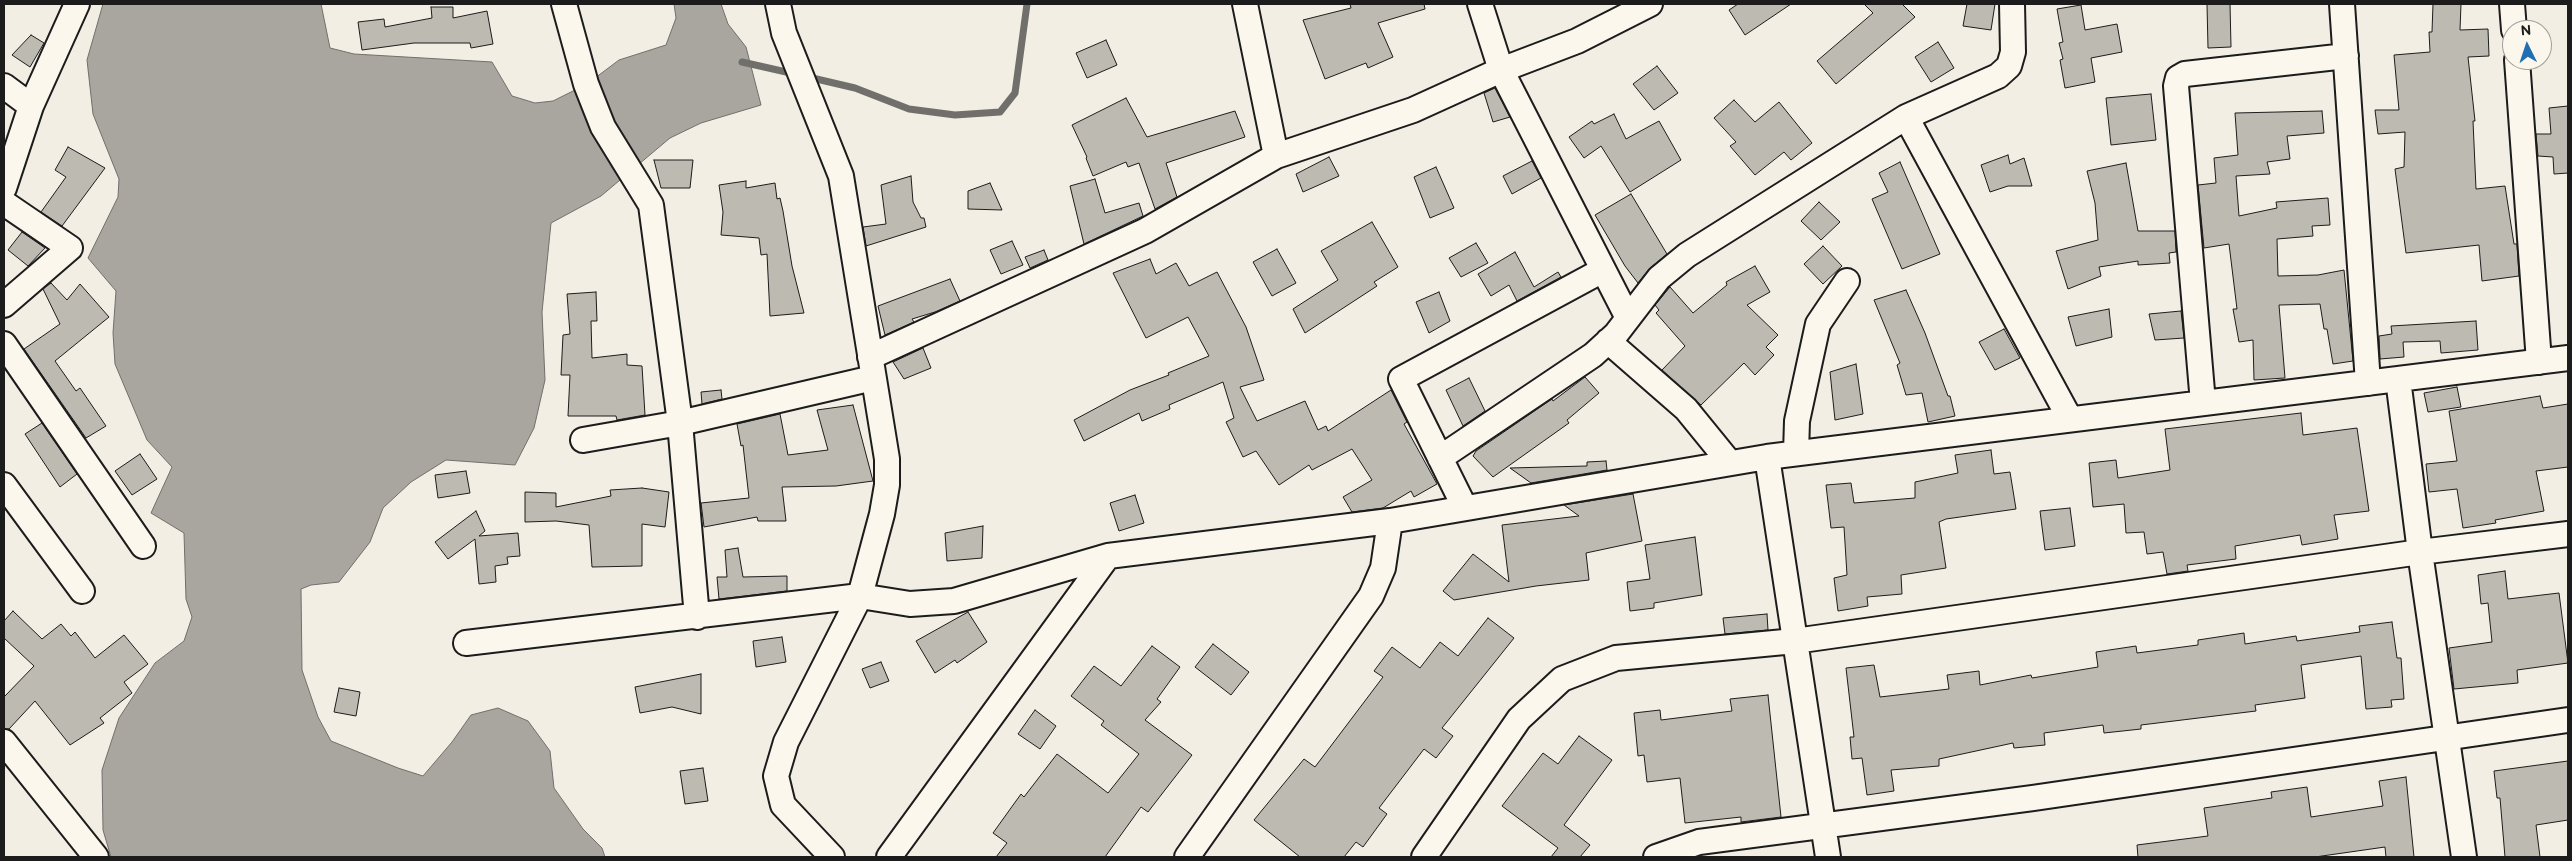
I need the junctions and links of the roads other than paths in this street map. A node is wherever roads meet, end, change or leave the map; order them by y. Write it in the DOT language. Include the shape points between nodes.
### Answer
graph roads {
  1 [pos="77,4"];
  2 [pos="564,4"];
  3 [pos="778,4"];
  4 [pos="1245,4"];
  5 [pos="1480,4"];
  6 [pos="1650,4"];
  7 [pos="2012,4"];
  8 [pos="2342,4"];
  9 [pos="2512,4"];
  10 [pos="2513,20"];
  11 [pos="2346,56"];
  12 [pos="1501,70"];
  13 [pos="2518,70"];
  14 [pos="4,86"];
  15 [pos="31,106"];
  16 [pos="1906,117"];
  17 [pos="1276,156"];
  18 [pos="4,188"];
  19 [pos="4,203"];
  20 [pos="1603,270"];
  21 [pos="1847,281"];
  22 [pos="4,305"];
  23 [pos="1628,318"];
  24 [pos="1608,341"];
  25 [pos="4,344"];
  26 [pos="2568,358"];
  27 [pos="2540,362"];
  28 [pos="872,367"];
  29 [pos="2398,379"];
  30 [pos="2368,383"];
  31 [pos="2203,403"];
  32 [pos="2070,419"];
  33 [pos="680,423"];
  34 [pos="583,440"];
  35 [pos="1796,453"];
  36 [pos="1767,457"];
  37 [pos="1440,458"];
  38 [pos="1730,463"];
  39 [pos="4,485"];
  40 [pos="1464,506"];
  41 [pos="1390,521"];
  42 [pos="2568,534"];
  43 [pos="143,546"];
  44 [pos="2420,552"];
  45 [pos="1108,556"];
  46 [pos="82,591"];
  47 [pos="860,596"];
  48 [pos="697,617"];
  49 [pos="1794,641"];
  50 [pos="466,643"];
  51 [pos="2568,720"];
  52 [pos="2447,738"];
  53 [pos="4,742"];
  54 [pos="1823,826"];
  55 [pos="96,857"];
  56 [pos="832,857"];
  57 [pos="889,857"];
  58 [pos="1187,857"];
  59 [pos="1424,857"];
  60 [pos="1656,857"];
  61 [pos="1828,857"];
  62 [pos="2464,857"];
  1 -- 15 [label="street"];
  2 -- 33 [label="street" via="586,84 603,127 650,205"];
  3 -- 28 [label="street" via="784,33 841,176"];
  4 -- 17 [label="street"];
  5 -- 12 [label="street"];
  6 -- 12 [label="street" via="1578,41"];
  7 -- 16 [label="street" via="2013,52 2009,66 1998,76"];
  8 -- 11 [label="street"];
  9 -- 10 [label="street"];
  11 -- 30 [label="street"];
  11 -- 31 [label="street" via="2185,74 2178,78 2176,96"];
  12 -- 17 [label="street" via="1413,110"];
  12 -- 20 [label="street"];
  13 -- 27 [label="street"];
  14 -- 15 [label="street"];
  15 -- 18 [label="street"];
  16 -- 23 [label="street" via="1687,255 1659,278"];
  16 -- 32 [label="street"];
  17 -- 28 [label="street" via="1145,231"];
  19 -- 22 [label="street" via="70,248"];
  20 -- 23 [label="street"];
  20 -- 37 [label="street" via="1401,378"];
  21 -- 35 [label="street" via="1818,324 1797,421"];
  23 -- 24 [label="street"];
  24 -- 37 [label="street" via="1562,377"];
  24 -- 38 [label="street" via="1686,409"];
  25 -- 43 [label="street"];
  26 -- 27 [label="street"];
  27 -- 29 [label="street"];
  28 -- 33 [label="street"];
  28 -- 47 [label="street" via="887,460 887,485"];
  29 -- 30 [label="street"];
  29 -- 44 [label="street"];
  30 -- 31 [label="street"];
  31 -- 32 [label="street"];
  32 -- 35 [label="street"];
  33 -- 34 [label="street"];
  33 -- 48 [label="street"];
  35 -- 36 [label="street"];
  36 -- 38 [label="street"];
  36 -- 49 [label="street"];
  37 -- 40 [label="street"];
  38 -- 40 [label="street"];
  39 -- 46 [label="street"];
  40 -- 41 [label="street"];
  41 -- 45 [label="street"];
  41 -- 58 [label="street" via="1383,568 1372,596"];
  42 -- 44 [label="street"];
  44 -- 49 [label="street"];
  44 -- 52 [label="street"];
  45 -- 47 [label="street" via="954,601 910,604"];
  45 -- 57 [label="street"];
  47 -- 48 [label="street"];
  47 -- 56 [label="street" via="786,742 776,776 783,805"];
  48 -- 50 [label="street"];
  49 -- 54 [label="street"];
  49 -- 59 [label="street" via="1616,658 1562,679 1520,719"];
  51 -- 52 [label="street"];
  52 -- 54 [label="street"];
  52 -- 62 [label="street"];
  53 -- 55 [label="street"];
  54 -- 60 [label="street" via="1699,842"];
  54 -- 61 [label="street"];
}
